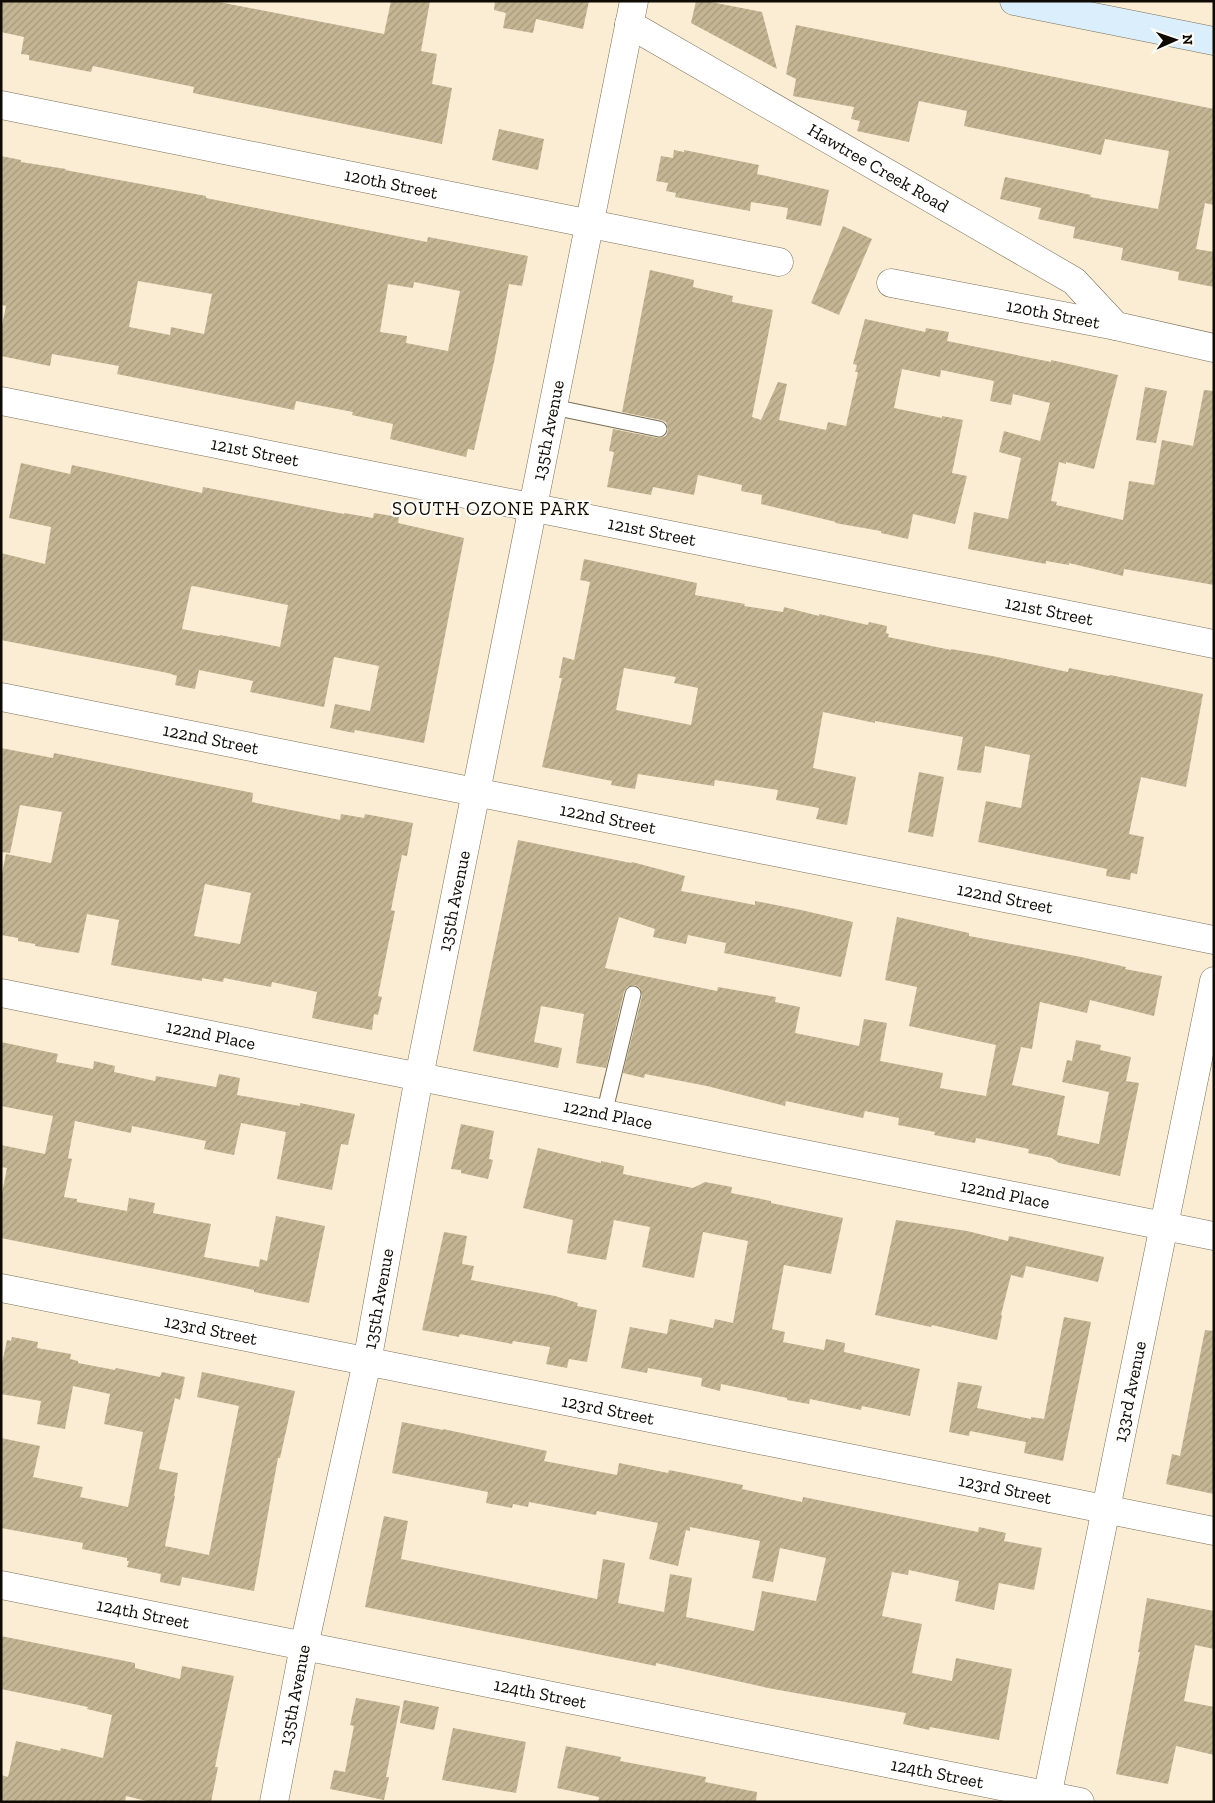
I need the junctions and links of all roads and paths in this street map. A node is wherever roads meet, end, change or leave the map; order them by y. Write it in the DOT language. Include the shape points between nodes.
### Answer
graph roads {
  1 [pos="1014,1"];
  2 [pos="631,13"];
  3 [pos="1214,41"];
  4 [pos="1,105"];
  5 [pos="590,223"];
  6 [pos="779,262"];
  7 [pos="891,283"];
  8 [pos="1116,326"];
  9 [pos="1214,348"];
  10 [pos="1,401"];
  11 [pos="553,407"];
  12 [pos="659,430"];
  13 [pos="533,507"];
  14 [pos="1214,644"];
  15 [pos="1,697"];
  16 [pos="476,792"];
  17 [pos="1214,940"];
  18 [pos="1214,982"];
  19 [pos="1,993"];
  20 [pos="633,994"];
  21 [pos="419,1077"];
  22 [pos="604,1114"];
  23 [pos="1164,1226"];
  24 [pos="1214,1236"];
  25 [pos="1,1288"];
  26 [pos="367,1362"];
  27 [pos="1106,1509"];
  28 [pos="1214,1531"];
  29 [pos="1,1585"];
  30 [pos="304,1646"];
  31 [pos="1046,1799"];
  32 [pos="274,1802"];
  33 [pos="1080,1802"];
  1 -- 3 [label="main road"];
  2 -- 5 [label="street, 135th Avenue"];
  2 -- 8 [label="street, Hawtree Creek Road" via="1074,282"];
  4 -- 5 [label="street, 120th Street"];
  5 -- 6 [label="street, 120th Street"];
  5 -- 11 [label="street, 135th Avenue"];
  7 -- 8 [label="street, 120th Street"];
  8 -- 9 [label="street, 120th Street"];
  10 -- 13 [label="street, 121st Street"];
  11 -- 12 [label="lane"];
  11 -- 13 [label="street, 135th Avenue"];
  13 -- 14 [label="street, 121st Street"];
  13 -- 16 [label="street, 135th Avenue"];
  15 -- 16 [label="street, 122nd Street"];
  16 -- 17 [label="street, 122nd Street"];
  16 -- 21 [label="street, 135th Avenue"];
  18 -- 23 [label="street, 133rd Avenue"];
  19 -- 21 [label="street, 122nd Place"];
  20 -- 22 [label="lane"];
  21 -- 22 [label="street, 122nd Place"];
  21 -- 26 [label="street, 135th Avenue"];
  22 -- 23 [label="street, 122nd Place"];
  23 -- 24 [label="street, 122nd Place"];
  23 -- 27 [label="street, 133rd Avenue"];
  25 -- 26 [label="street, 123rd Street"];
  26 -- 27 [label="street, 123rd Street"];
  26 -- 30 [label="street, 135th Avenue"];
  27 -- 28 [label="street, 123rd Street"];
  27 -- 31 [label="street, 133rd Avenue"];
  29 -- 30 [label="street, 124th Street"];
  30 -- 31 [label="street, 124th Street"];
  30 -- 32 [label="street, 135th Avenue"];
  31 -- 33 [label="street, 124th Street"];
}
